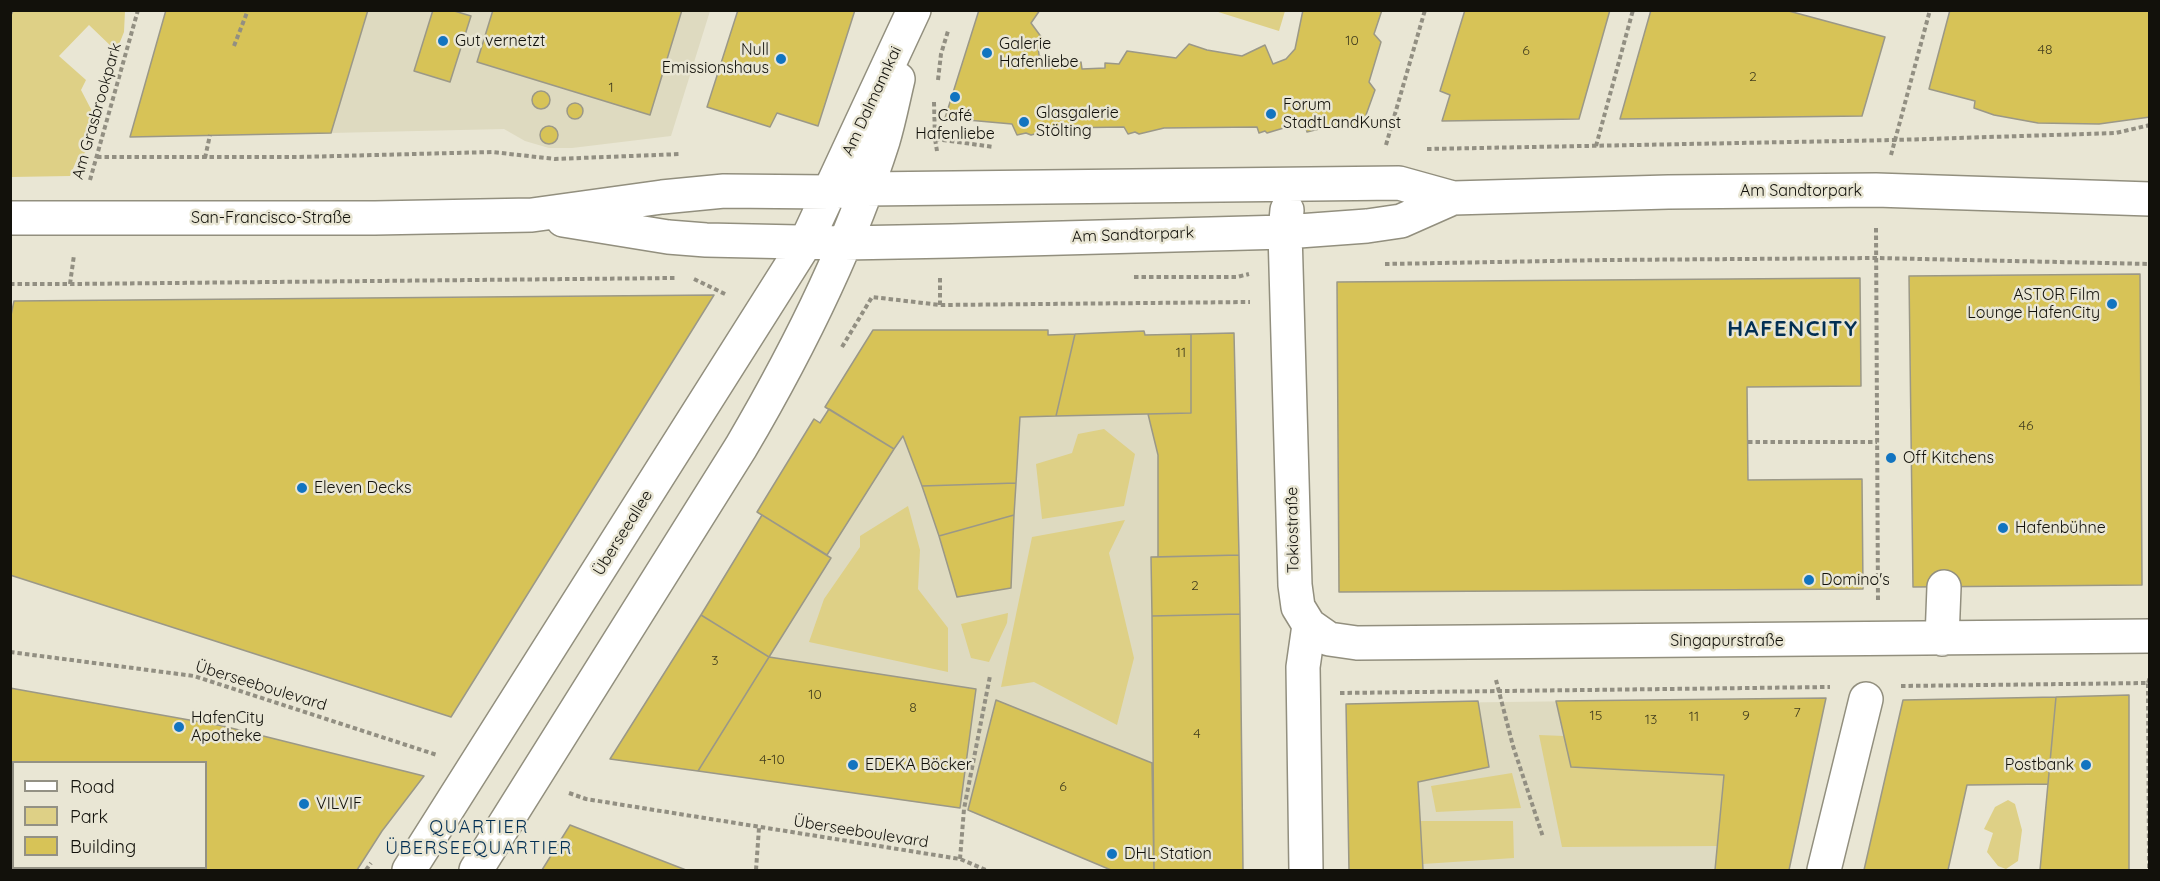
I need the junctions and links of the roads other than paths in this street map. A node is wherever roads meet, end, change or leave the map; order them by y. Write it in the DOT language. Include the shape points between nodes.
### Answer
graph roads {
  1 [pos="915,10"];
  2 [pos="1288,185"];
  3 [pos="866,189"];
  4 [pos="830,192"];
  5 [pos="1453,198"];
  6 [pos="2150,199"];
  7 [pos="532,215"];
  8 [pos="10,218"];
  9 [pos="1285,232"];
  10 [pos="806,242"];
  11 [pos="845,243"];
  12 [pos="1944,587"];
  13 [pos="1309,625"];
  14 [pos="2150,636"];
  15 [pos="1942,639"];
  16 [pos="1879,692"];
  17 [pos="409,870"];
  18 [pos="476,870"];
  19 [pos="1305,870"];
  20 [pos="1824,870"];
  1 -- 3 [label="street, Am Dalmannkai" via="884,139"];
  1 -- 4 [label="street, Am Dalmannkai"];
  2 -- 3 [label="street, Am Sandtorpark"];
  2 -- 5 [label="street, Am Sandtorpark" via="1399,183"];
  2 -- 9 [label="street, Tokiostraße"];
  3 -- 4 [label="street, Am Sandtorpark"];
  3 -- 11 [label="street"];
  4 -- 7 [label="street, San-Francisco-Straße" via="724,191"];
  4 -- 10 [label="street, Überseeallee"];
  5 -- 6 [label="street, Am Sandtorpark" via="1876,190"];
  5 -- 9 [label="street, Am Sandtorpark" via="1401,221"];
  7 -- 8 [label="street, San-Francisco-Straße"];
  7 -- 10 [label="street, San-Francisco-Straße" via="678,238"];
  9 -- 11 [label="street, Am Sandtorpark"];
  9 -- 13 [label="street, Tokiostraße" via="1295,585 1298,607"];
  10 -- 11 [label="street, Am Sandtorpark"];
  10 -- 17 [label="street, Überseeallee"];
  11 -- 18 [label="street" via="777,384 741,447"];
  12 -- 15 [label="street"];
  13 -- 15 [label="street, Singapurstraße" via="1329,639 1357,643"];
  13 -- 19 [label="street" via="1303,667"];
  14 -- 15 [label="street, Singapurstraße"];
  16 -- 20 [label="street"];
}
